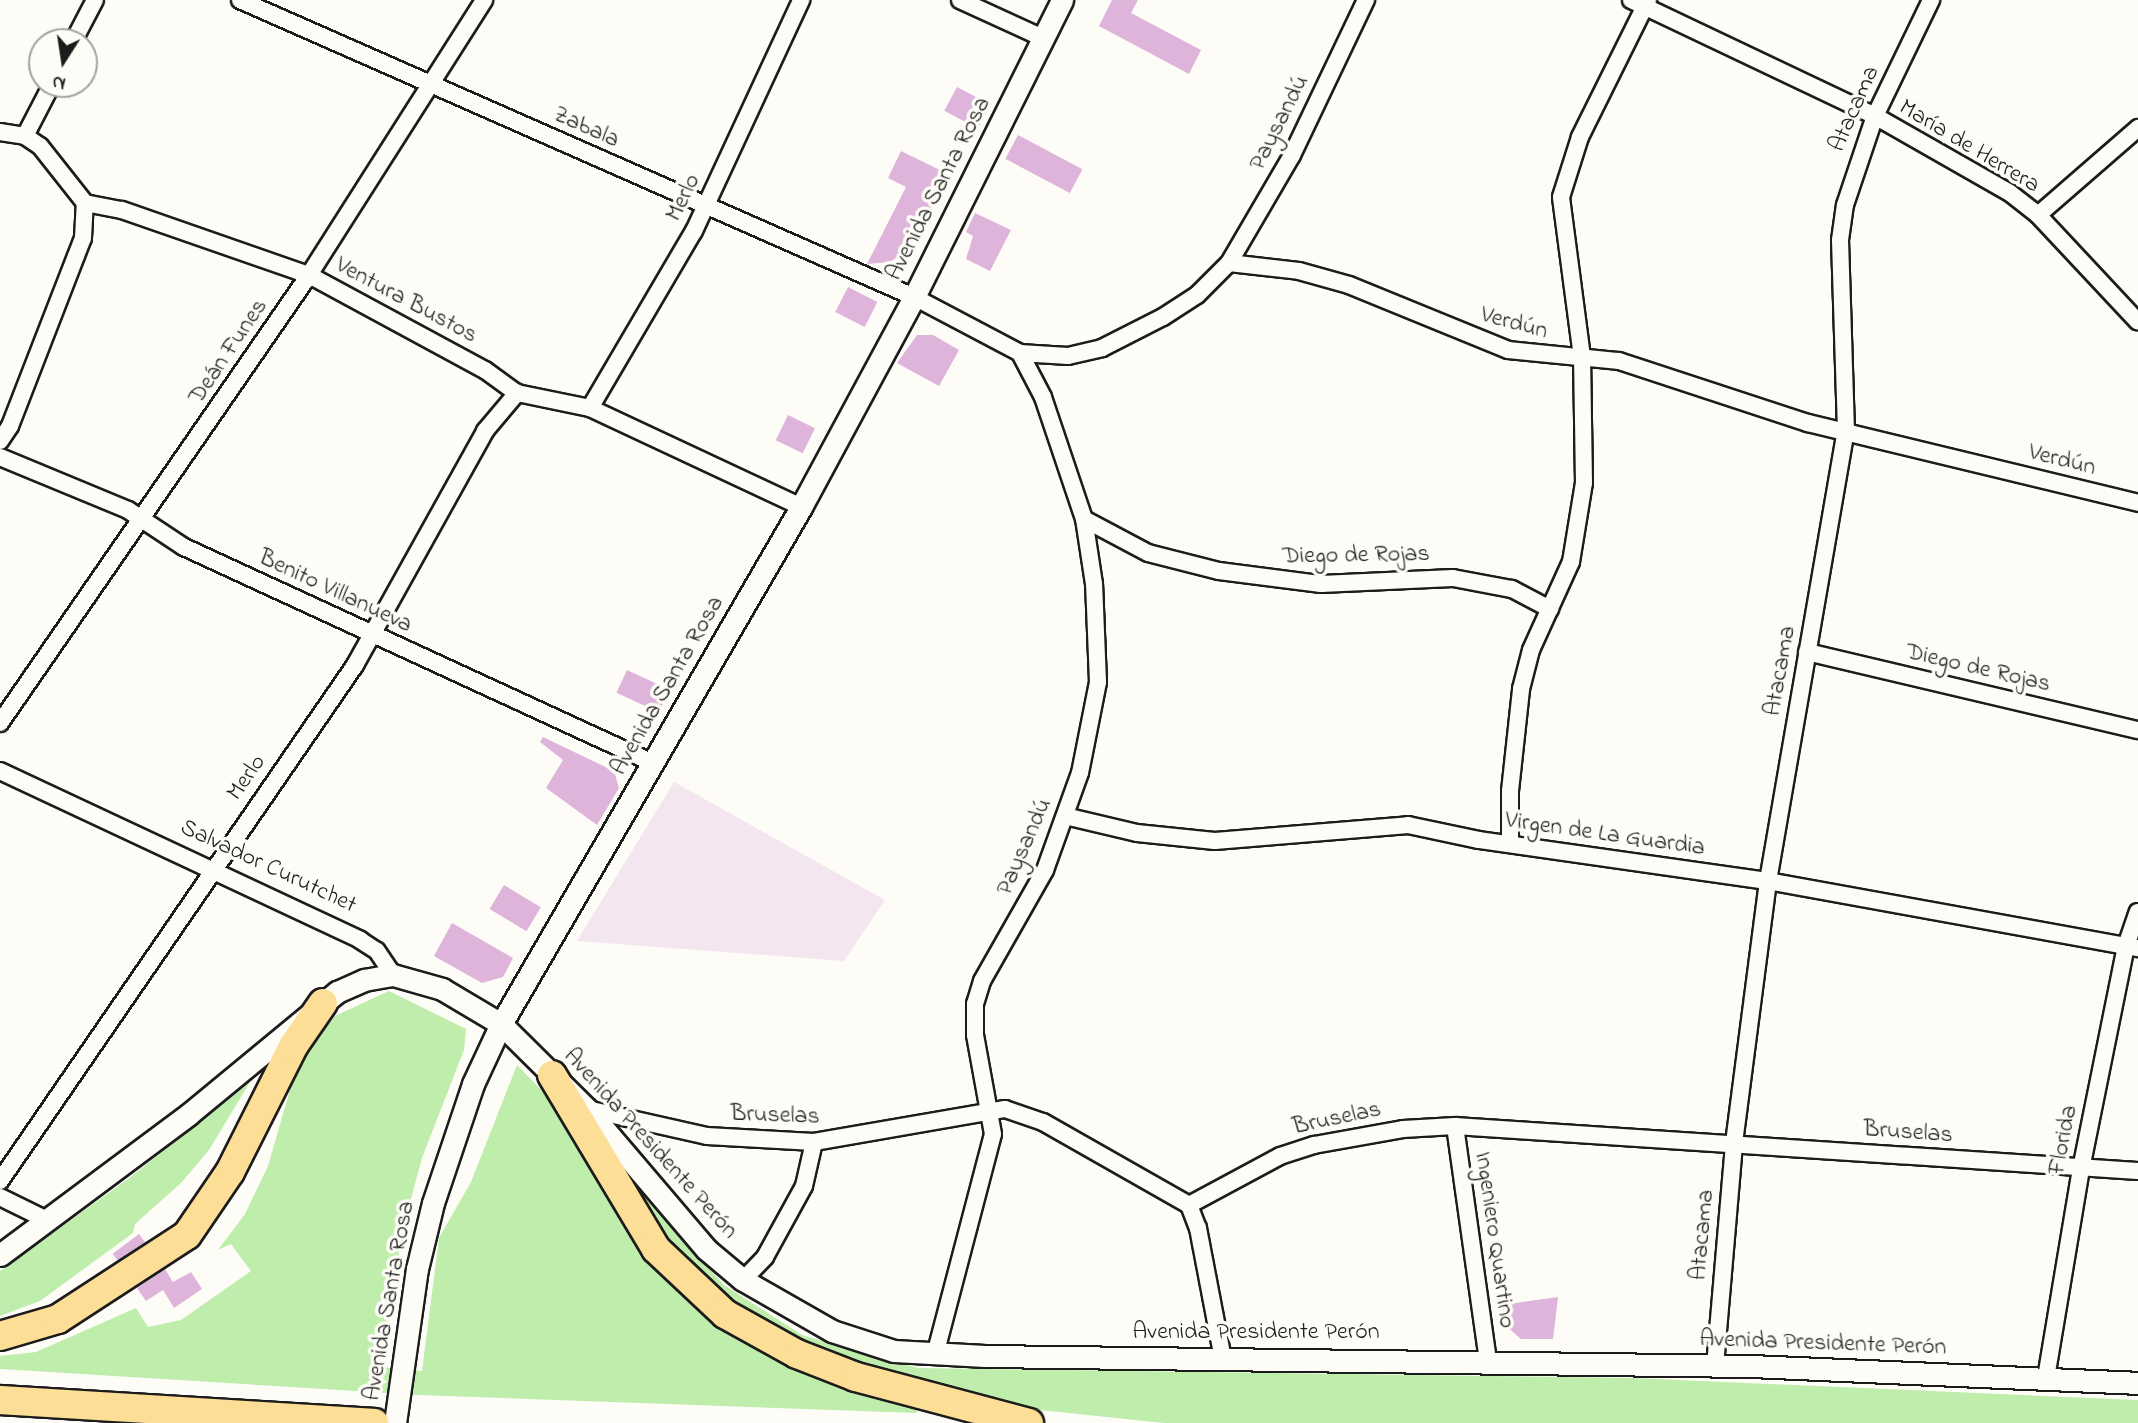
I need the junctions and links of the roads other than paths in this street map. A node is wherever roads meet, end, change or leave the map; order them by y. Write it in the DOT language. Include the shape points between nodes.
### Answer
graph roads {
  1 [pos="95,0"];
  2 [pos="240,0"];
  3 [pos="484,0"];
  4 [pos="802,0"];
  5 [pos="960,0"];
  6 [pos="1062,0"];
  7 [pos="1366,0"];
  8 [pos="1931,0"];
  9 [pos="1641,2"];
  10 [pos="81,28"];
  11 [pos="1043,38"];
  12 [pos="433,85"];
  13 [pos="45,98"];
  14 [pos="1875,116"];
  15 [pos="2138,128"];
  16 [pos="0,132"];
  17 [pos="25,136"];
  18 [pos="85,203"];
  19 [pos="706,206"];
  20 [pos="2038,215"];
  21 [pos="1229,263"];
  22 [pos="309,275"];
  23 [pos="914,297"];
  24 [pos="2138,322"];
  25 [pos="1020,353"];
  26 [pos="1582,357"];
  27 [pos="517,393"];
  28 [pos="590,408"];
  29 [pos="1846,431"];
  30 [pos="0,440"];
  31 [pos="0,457"];
  32 [pos="2138,503"];
  33 [pos="801,506"];
  34 [pos="1084,519"];
  35 [pos="142,520"];
  36 [pos="1550,609"];
  37 [pos="374,635"];
  38 [pos="1807,652"];
  39 [pos="0,723"];
  40 [pos="2138,730"];
  41 [pos="655,764"];
  42 [pos="0,771"];
  43 [pos="1065,817"];
  44 [pos="1510,844"];
  45 [pos="211,868"];
  46 [pos="1768,881"];
  47 [pos="2138,912"];
  48 [pos="2132,947"];
  49 [pos="393,975"];
  50 [pos="323,1003"];
  51 [pos="501,1024"];
  52 [pos="552,1075"];
  53 [pos="587,1109"];
  54 [pos="988,1109"];
  55 [pos="1455,1126"];
  56 [pos="814,1142"];
  57 [pos="1734,1143"];
  58 [pos="2081,1169"];
  59 [pos="2138,1171"];
  60 [pos="0,1181"];
  61 [pos="0,1197"];
  62 [pos="1189,1205"];
  63 [pos="49,1221"];
  64 [pos="0,1255"];
  65 [pos="743,1280"];
  66 [pos="0,1336"];
  67 [pos="934,1355"];
  68 [pos="1223,1359"];
  69 [pos="1488,1361"];
  70 [pos="1715,1366"];
  71 [pos="2046,1378"];
  72 [pos="2138,1383"];
  73 [pos="0,1400"];
  74 [pos="374,1423"];
  75 [pos="395,1423"];
  76 [pos="1029,1423"];
  1 -- 10 [label="street"];
  2 -- 12 [label="street, Zabala"];
  3 -- 12 [label="street, Deán Funes"];
  4 -- 19 [label="street, Merlo"];
  5 -- 11 [label="street"];
  6 -- 11 [label="street, Avenida Santa Rosa"];
  7 -- 21 [label="street, Paysandú" via="1292,155"];
  8 -- 14 [label="street, Atacama"];
  9 -- 14 [label="street, María de Herrera"];
  9 -- 26 [label="street" via="1580,136 1561,197"];
  11 -- 23 [label="street, Avenida Santa Rosa"];
  12 -- 19 [label="street, Zabala"];
  12 -- 22 [label="street, Deán Funes"];
  13 -- 17 [label="street"];
  14 -- 20 [label="street, María de Herrera" via="1979,174"];
  14 -- 29 [label="street, Atacama" via="1853,171 1840,240"];
  15 -- 20 [label="street"];
  16 -- 17 [label="street"];
  17 -- 18 [label="street" via="40,146"];
  18 -- 22 [label="street, Ventura Bustos" via="122,211"];
  18 -- 30 [label="street" via="79,247 10,426"];
  19 -- 23 [label="street, Zabala"];
  19 -- 28 [label="street, Merlo"];
  20 -- 24 [label="street, María de Herrera"];
  21 -- 25 [label="street" via="1197,295 1102,348 1068,356"];
  21 -- 26 [label="street, Verdún" via="1299,271 1349,285 1508,350"];
  22 -- 27 [label="street, Ventura Bustos" via="485,370"];
  22 -- 35 [label="street, Deán Funes"];
  23 -- 25 [label="street"];
  23 -- 33 [label="street, Avenida Santa Rosa"];
  25 -- 34 [label="street, Paysandú" via="1043,397"];
  26 -- 29 [label="street, Verdún" via="1619,361 1766,411"];
  26 -- 36 [label="street" via="1583,494 1571,562"];
  27 -- 28 [label="street, Ventura Bustos"];
  27 -- 37 [label="street, Merlo" via="485,431"];
  28 -- 33 [label="street, Ventura Bustos"];
  29 -- 32 [label="street, Verdún"];
  29 -- 38 [label="street, Atacama"];
  31 -- 35 [label="street, Benito Villanueva" via="111,502"];
  33 -- 41 [label="street, Avenida Santa Rosa"];
  34 -- 36 [label="street, Diego de Rojas" via="1148,553 1219,571 1321,584 1453,578 1512,590"];
  34 -- 43 [label="street, Paysandú" via="1094,584 1098,682 1092,726"];
  35 -- 37 [label="street, Benito Villanueva" via="184,547"];
  35 -- 39 [label="street, Deán Funes"];
  36 -- 44 [label="street" via="1531,650 1521,688 1510,792"];
  37 -- 41 [label="street, Benito Villanueva"];
  37 -- 45 [label="street, Merlo"];
  38 -- 40 [label="street, Diego de Rojas"];
  38 -- 46 [label="street, Atacama"];
  41 -- 51 [label="street, Avenida Santa Rosa"];
  42 -- 45 [label="street, Salvador Curutchet"];
  43 -- 44 [label="street, Virgen de La Guardia" via="1137,833 1215,841 1408,825"];
  43 -- 54 [label="street, Paysandú" via="1045,870 982,981 975,1004 975,1035"];
  44 -- 46 [label="street, Virgen de La Guardia"];
  45 -- 49 [label="street, Salvador Curutchet" via="360,940 377,951"];
  45 -- 60 [label="street, Merlo"];
  46 -- 48 [label="street, Virgen de La Guardia"];
  46 -- 57 [label="street, Atacama"];
  47 -- 48 [label="street, Florida"];
  48 -- 58 [label="street, Florida"];
  49 -- 50 [label="street" via="364,980"];
  49 -- 51 [label="street" via="442,989"];
  50 -- 63 [label="street" via="190,1114"];
  50 -- 66 [label="highway" via="293,1045 230,1172 187,1235 58,1319"];
  51 -- 52 [label="street, Avenida Presidente Perón"];
  51 -- 75 [label="street, Avenida Santa Rosa" via="473,1084 433,1203 406,1338"];
  52 -- 53 [label="street, Avenida Presidente Perón"];
  52 -- 76 [label="highway" via="656,1249 725,1314 797,1354 856,1377"];
  53 -- 56 [label="street, Bruselas" via="708,1136"];
  53 -- 65 [label="street, Avenida Presidente Perón" via="706,1249"];
  54 -- 56 [label="street, Bruselas"];
  54 -- 62 [label="street, Bruselas" via="1005,1109 1043,1122"];
  54 -- 67 [label="street, Paysandú" via="993,1134 989,1158"];
  55 -- 57 [label="street, Bruselas"];
  55 -- 62 [label="street, Bruselas" via="1403,1129 1314,1145 1280,1156"];
  55 -- 69 [label="street, Ingeniero Quartino"];
  56 -- 65 [label="street" via="804,1186 765,1257"];
  57 -- 58 [label="street, Bruselas"];
  57 -- 70 [label="street, Atacama"];
  58 -- 59 [label="street, Bruselas"];
  58 -- 71 [label="street, Florida"];
  61 -- 63 [label="street"];
  62 -- 68 [label="street" via="1198,1227"];
  63 -- 64 [label="street"];
  65 -- 67 [label="street, Avenida Presidente Perón" via="832,1331 894,1351"];
  67 -- 68 [label="street, Avenida Presidente Perón"];
  68 -- 69 [label="street, Avenida Presidente Perón"];
  69 -- 70 [label="street, Avenida Presidente Perón"];
  70 -- 71 [label="street, Avenida Presidente Perón"];
  71 -- 72 [label="street, Avenida Presidente Perón"];
  73 -- 74 [label="highway"];
}
